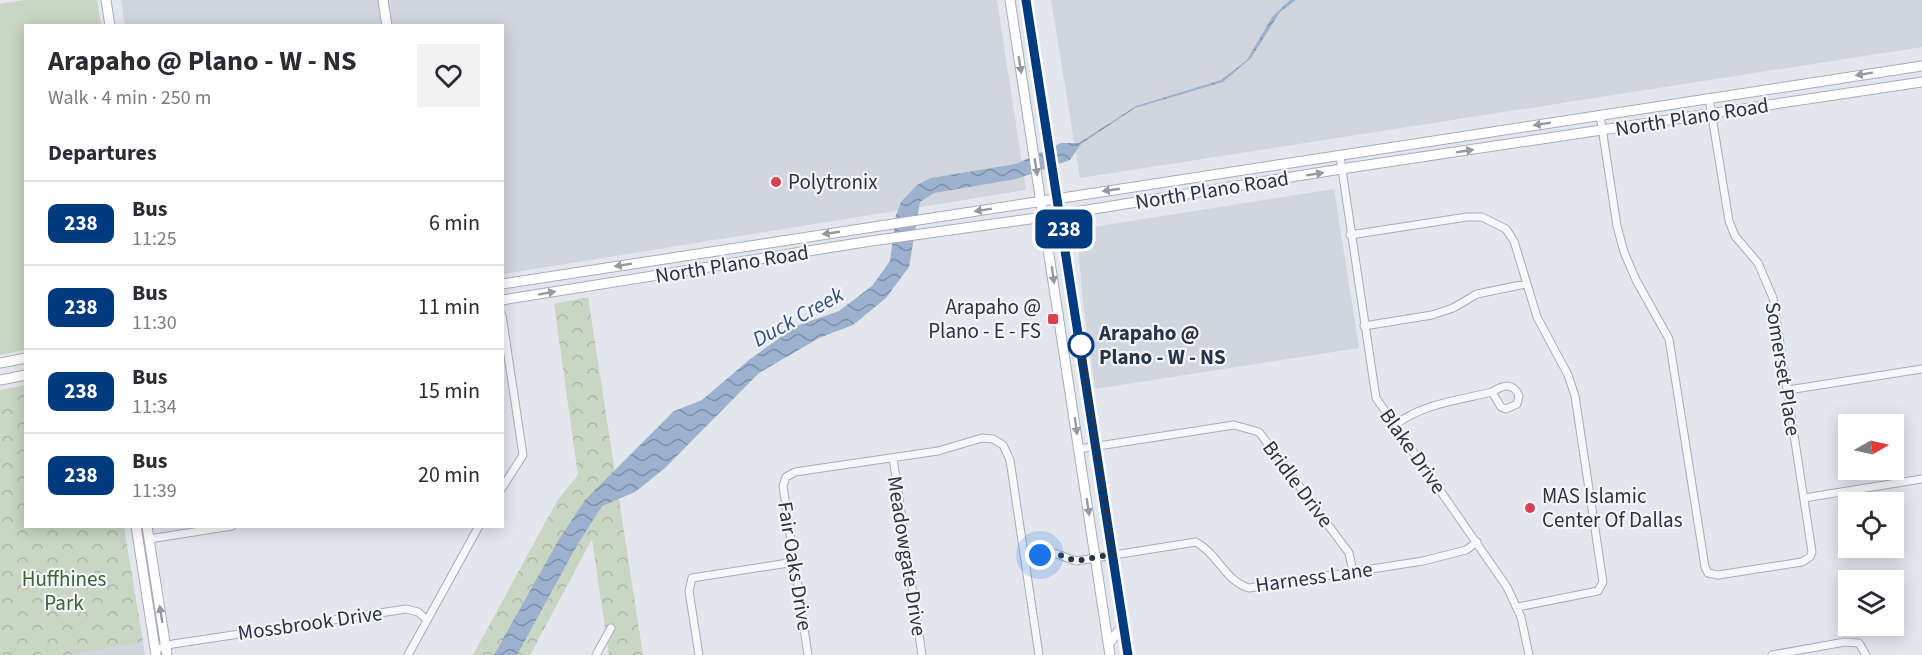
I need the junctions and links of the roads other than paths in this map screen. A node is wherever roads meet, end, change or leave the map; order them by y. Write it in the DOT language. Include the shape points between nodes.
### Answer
graph roads {
  1 [pos="106,0"];
  2 [pos="383,0"];
  3 [pos="1010,0"];
  4 [pos="1026,0"];
  5 [pos="110,24"];
  6 [pos="387,24"];
  7 [pos="1922,66"];
  8 [pos="1811,82"];
  9 [pos="1922,82"];
  10 [pos="1709,98"];
  11 [pos="1814,99"];
  12 [pos="1712,114"];
  13 [pos="1600,115"];
  14 [pos="1602,131"];
  15 [pos="1484,134"];
  16 [pos="1485,147"];
  17 [pos="1340,156"];
  18 [pos="1341,169"];
  19 [pos="1058,198"];
  20 [pos="1041,200"];
  21 [pos="1061,215"];
  22 [pos="1044,217"];
  23 [pos="1350,235"];
  24 [pos="588,270"];
  25 [pos="504,284"];
  26 [pos="1526,284"];
  27 [pos="591,286"];
  28 [pos="504,300"];
  29 [pos="1364,326"];
  30 [pos="504,328"];
  31 [pos="24,358"];
  32 [pos="0,363"];
  33 [pos="1922,369"];
  34 [pos="511,373"];
  35 [pos="504,374"];
  36 [pos="24,375"];
  37 [pos="0,380"];
  38 [pos="1788,390"];
  39 [pos="1492,392"];
  40 [pos="1394,426"];
  41 [pos="1096,446"];
  42 [pos="1079,449"];
  43 [pos="893,458"];
  44 [pos="1922,479"];
  45 [pos="504,485"];
  46 [pos="1804,498"];
  47 [pos="136,528"];
  48 [pos="147,528"];
  49 [pos="219,528"];
  50 [pos="478,528"];
  51 [pos="149,539"];
  52 [pos="1477,542"];
  53 [pos="1113,554"];
  54 [pos="1025,557"];
  55 [pos="1096,557"];
  56 [pos="795,562"];
  57 [pos="1353,572"];
  58 [pos="1518,607"];
  59 [pos="427,620"];
  60 [pos="1124,625"];
  61 [pos="611,628"];
  62 [pos="1108,644"];
  63 [pos="167,651"];
  64 [pos="156,652"];
  65 [pos="408,655"];
  66 [pos="597,655"];
  67 [pos="699,655"];
  68 [pos="808,655"];
  69 [pos="922,655"];
  70 [pos="1040,655"];
  71 [pos="1110,655"];
  72 [pos="1129,655"];
  73 [pos="1529,655"];
  74 [pos="1772,655"];
  75 [pos="1866,655"];
  1 -- 5 [label="main road"];
  2 -- 6 [label="main road"];
  3 -- 20 [label="main road, one-way"];
  4 -- 19 [label="main road"];
  7 -- 8 [label="main road, North Plano Road, one-way"];
  8 -- 10 [label="main road, North Plano Road"];
  8 -- 11 [label="main road"];
  9 -- 11 [label="main road, North Plano Road"];
  10 -- 12 [label="street, Somerset Place"];
  10 -- 13 [label="main road, North Plano Road"];
  11 -- 12 [label="main road, North Plano Road"];
  12 -- 14 [label="main road, North Plano Road"];
  12 -- 38 [label="street, Somerset Place" via="1729,221 1735,236 1758,263 1773,298"];
  13 -- 14 [label="street"];
  13 -- 15 [label="main road, North Plano Road, one-way"];
  14 -- 16 [label="main road, North Plano Road"];
  14 -- 46 [label="street, Somerset Place" via="1624,252 1669,339 1708,573 1718,575 1806,561 1812,552"];
  15 -- 16 [label="main road"];
  15 -- 17 [label="main road, North Plano Road"];
  18 -- 16 [label="main road, North Plano Road, one-way"];
  17 -- 18 [label="street, Blake Drive"];
  17 -- 19 [label="main road, North Plano Road, one-way"];
  21 -- 18 [label="main road, North Plano Road, one-way"];
  18 -- 23 [label="street, Blake Drive"];
  19 -- 20 [label="main road, North Plano Road"];
  19 -- 21 [label="main road"];
  20 -- 22 [label="main road"];
  20 -- 24 [label="main road, North Plano Road, one-way"];
  21 -- 22 [label="main road, North Plano Road"];
  21 -- 41 [label="main road"];
  22 -- 27 [label="main road, North Plano Road"];
  22 -- 42 [label="main road, one-way"];
  23 -- 26 [label="street" via="1482,217 1506,229 1514,241"];
  23 -- 29 [label="street, Blake Drive"];
  24 -- 25 [label="main road, North Plano Road"];
  24 -- 27 [label="main road"];
  26 -- 29 [label="street" via="1477,294 1432,315"];
  26 -- 58 [label="street" via="1537,317 1575,396 1603,582 1598,591"];
  28 -- 27 [label="main road, North Plano Road, one-way"];
  29 -- 40 [label="street, Blake Drive" via="1376,398"];
  30 -- 34 [label="street"];
  31 -- 32 [label="main road"];
  33 -- 38 [label="street"];
  34 -- 35 [label="street"];
  34 -- 45 [label="street" via="523,455"];
  36 -- 37 [label="main road"];
  38 -- 46 [label="street, Somerset Place"];
  39 -- 40 [label="street" via="1422,410"];
  40 -- 52 [label="street, Blake Drive"];
  41 -- 42 [label="street, Bridle Drive"];
  41 -- 53 [label="main road"];
  41 -- 57 [label="street, Bridle Drive" via="1234,425 1259,432 1349,553"];
  42 -- 55 [label="main road, one-way"];
  43 -- 54 [label="street" via="938,451 982,438 1003,445 1010,460"];
  43 -- 56 [label="street, Fair Oaks Drive" via="795,472 786,477 783,486"];
  43 -- 69 [label="street, Meadowgate Drive"];
  44 -- 46 [label="street"];
  47 -- 64 [label="main road"];
  48 -- 51 [label="main road"];
  49 -- 51 [label="street"];
  50 -- 59 [label="street"];
  63 -- 51 [label="main road, one-way"];
  52 -- 57 [label="street, Harness Lane" via="1452,555"];
  52 -- 58 [label="street, Blake Drive"];
  53 -- 55 [label="street, Harness Lane"];
  53 -- 57 [label="street, Harness Lane" via="1196,542 1207,548 1236,584 1249,588"];
  53 -- 60 [label="main road"];
  54 -- 55 [label="street, Harness Lane" via="1054,553 1076,561"];
  54 -- 70 [label="street"];
  55 -- 62 [label="main road"];
  56 -- 67 [label="street" via="692,578 689,591"];
  56 -- 68 [label="street, Fair Oaks Drive"];
  58 -- 73 [label="street, Blake Drive"];
  59 -- 63 [label="street, Mossbrook Drive" via="406,609"];
  59 -- 65 [label="street"];
  60 -- 62 [label="main road"];
  60 -- 72 [label="main road"];
  61 -- 66 [label="street"];
  62 -- 71 [label="main road"];
  63 -- 64 [label="street, Mossbrook Drive"];
  74 -- 75 [label="street" via="1845,642 1859,643"];
}
